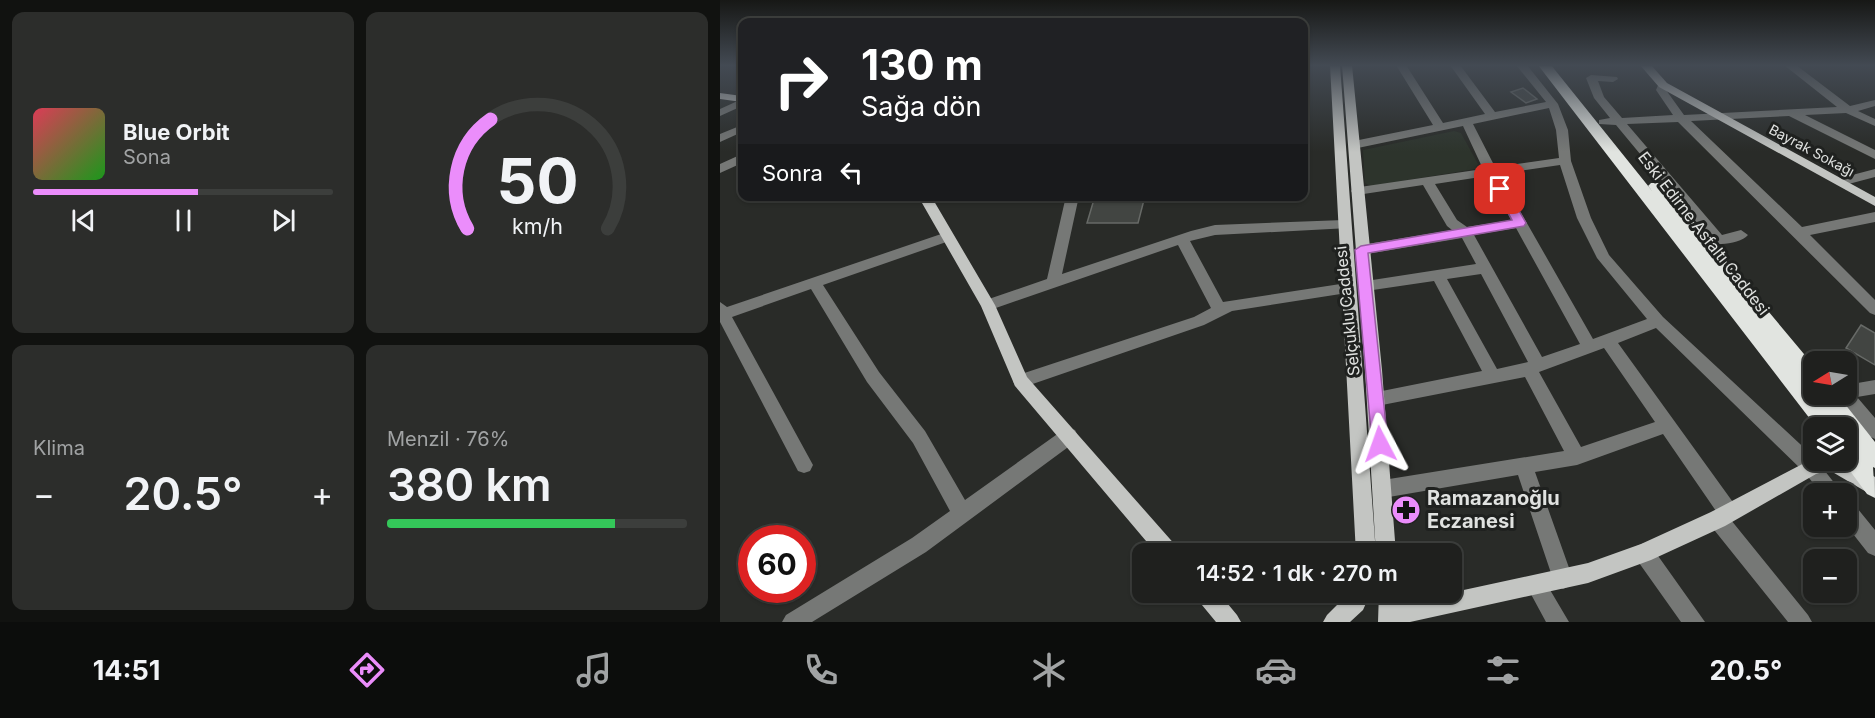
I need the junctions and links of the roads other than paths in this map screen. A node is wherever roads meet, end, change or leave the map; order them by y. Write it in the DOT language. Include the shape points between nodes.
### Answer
graph roads {
  1 [pos="1339,94"];
  2 [pos="1347,94"];
  3 [pos="1419,94"];
  4 [pos="1477,94"];
  5 [pos="1545,94"];
  6 [pos="1567,94"];
  7 [pos="1585,94"];
  8 [pos="1597,94"];
  9 [pos="1664,94"];
  10 [pos="1678,94"];
  11 [pos="1826,94"];
  12 [pos="720,96"];
  13 [pos="738,99"];
  14 [pos="738,102"];
  15 [pos="1875,103"];
  16 [pos="1553,104"];
  17 [pos="1848,111"];
  18 [pos="720,113"];
  19 [pos="1790,113"];
  20 [pos="1716,116"];
  21 [pos="1494,117"];
  22 [pos="1681,118"];
  23 [pos="1611,121"];
  24 [pos="1467,123"];
  25 [pos="1875,123"];
  26 [pos="1441,128"];
  27 [pos="738,130"];
  28 [pos="720,138"];
  29 [pos="1347,145"];
  30 [pos="1875,155"];
  31 [pos="738,160"];
  32 [pos="1565,161"];
  33 [pos="720,169"];
  34 [pos="1491,172"];
  35 [pos="1875,173"];
  36 [pos="1427,181"];
  37 [pos="1841,182"];
  38 [pos="1357,191"];
  39 [pos="927,201"];
  40 [pos="1072,201"];
  41 [pos="1875,202"];
  42 [pos="1875,217"];
  43 [pos="1520,223"];
  44 [pos="1344,225"];
  45 [pos="1799,232"];
  46 [pos="1466,233"];
  47 [pos="1741,235"];
  48 [pos="947,237"];
  49 [pos="1182,239"];
  50 [pos="1361,250"];
  51 [pos="1485,268"];
  52 [pos="1438,275"];
  53 [pos="814,282"];
  54 [pos="1053,283"];
  55 [pos="1366,286"];
  56 [pos="1347,288"];
  57 [pos="988,305"];
  58 [pos="1875,309"];
  59 [pos="1221,310"];
  60 [pos="721,312"];
  61 [pos="1658,321"];
  62 [pos="1607,340"];
  63 [pos="1590,346"];
  64 [pos="1803,356"];
  65 [pos="1534,367"];
  66 [pos="1492,375"];
  67 [pos="1021,381"];
  68 [pos="1875,387"];
  69 [pos="1857,389"];
  70 [pos="1377,399"];
  71 [pos="1840,405"];
  72 [pos="1846,405"];
  73 [pos="1820,417"];
  74 [pos="1668,425"];
  75 [pos="1875,431"];
  76 [pos="1069,436"];
  77 [pos="1577,457"];
  78 [pos="1875,458"];
  79 [pos="1803,459"];
  80 [pos="1857,464"];
  81 [pos="804,465"];
  82 [pos="1524,466"];
  83 [pos="1804,471"];
  84 [pos="1814,471"];
  85 [pos="1851,471"];
  86 [pos="1825,483"];
  87 [pos="1875,488"];
  88 [pos="1383,489"];
  89 [pos="962,513"];
  90 [pos="1723,516"];
  91 [pos="1857,523"];
  92 [pos="1161,543"];
  93 [pos="1365,543"];
  94 [pos="1385,543"];
  95 [pos="1875,546"];
  96 [pos="1644,553"];
  97 [pos="1563,579"];
  98 [pos="1536,585"];
  99 [pos="1214,603"];
  100 [pos="1356,603"];
  101 [pos="1389,603"];
  102 [pos="1389,619"];
  103 [pos="793,622"];
  104 [pos="1230,622"];
  105 [pos="1334,622"];
  106 [pos="1558,622"];
  107 [pos="1694,622"];
  108 [pos="1801,622"];
  1 -- 29 [label="main road, Selçuklu Caddesi"];
  2 -- 29 [label="main road, Selçuklu Caddesi"];
  3 -- 26 [label="street"];
  4 -- 21 [label="street"];
  5 -- 16 [label="street"];
  6 -- 73 [label="highway, Eski Edirne Asfaltı Caddesi"];
  7 -- 23 [label="highway, Eski Edirne Asfaltı Caddesi"];
  8 -- 23 [label="street, Eski Edirne Asfaltı Caddesi"];
  9 -- 22 [label="street"];
  10 -- 20 [label="main road, Bayrak Sokağı"];
  11 -- 17 [label="street"];
  12 -- 13 [label="main road"];
  14 -- 18 [label="street"];
  15 -- 17 [label="street"];
  16 -- 21 [label="street"];
  16 -- 32 [label="street" via="1562,130"];
  17 -- 19 [label="street"];
  17 -- 25 [label="street"];
  19 -- 20 [label="street"];
  19 -- 30 [label="street"];
  20 -- 22 [label="street"];
  20 -- 37 [label="main road, Bayrak Sokağı"];
  21 -- 24 [label="street"];
  22 -- 23 [label="street"];
  22 -- 45 [label="street"];
  23 -- 47 [label="street, Eski Edirne Asfaltı Caddesi" via="1719,240"];
  23 -- 64 [label="highway, Eski Edirne Asfaltı Caddesi"];
  24 -- 26 [label="street"];
  24 -- 34 [label="street"];
  26 -- 29 [label="street"];
  27 -- 28 [label="street"];
  29 -- 38 [label="main road, Selçuklu Caddesi"];
  29 -- 44 [label="main road, Selçuklu Caddesi"];
  31 -- 33 [label="street"];
  32 -- 34 [label="street"];
  32 -- 61 [label="street" via="1584,218 1604,258"];
  34 -- 36 [label="street"];
  34 -- 43 [label="street"];
  35 -- 37 [label="street"];
  36 -- 38 [label="street"];
  36 -- 46 [label="street" via="1452,224"];
  37 -- 41 [label="main road, Bayrak Sokağı"];
  38 -- 50 [label="main road, Selçuklu Caddesi"];
  39 -- 48 [label="main road"];
  40 -- 54 [label="street"];
  42 -- 45 [label="street"];
  43 -- 46 [label="street"];
  43 -- 63 [label="street"];
  44 -- 49 [label="street" via="1215,230"];
  44 -- 56 [label="main road, Selçuklu Caddesi"];
  45 -- 58 [label="street"];
  46 -- 50 [label="street"];
  46 -- 51 [label="street"];
  48 -- 53 [label="street"];
  48 -- 57 [label="main road"];
  49 -- 54 [label="street"];
  49 -- 59 [label="street"];
  50 -- 55 [label="main road, Selçuklu Caddesi"];
  51 -- 52 [label="street"];
  51 -- 65 [label="street"];
  52 -- 55 [label="street"];
  52 -- 66 [label="street"];
  53 -- 60 [label="street"];
  53 -- 89 [label="street" via="873,377 919,437"];
  54 -- 57 [label="street"];
  55 -- 70 [label="main road, Selçuklu Caddesi"];
  56 -- 59 [label="street"];
  56 -- 93 [label="main road, Selçuklu Caddesi"];
  57 -- 67 [label="main road"];
  59 -- 67 [label="street" via="1199,321"];
  60 -- 81 [label="street"];
  61 -- 62 [label="street"];
  61 -- 79 [label="street"];
  62 -- 63 [label="street"];
  62 -- 74 [label="street"];
  63 -- 65 [label="street"];
  65 -- 66 [label="street"];
  65 -- 77 [label="street"];
  66 -- 70 [label="street"];
  67 -- 76 [label="main road"];
  68 -- 69 [label="street"];
  70 -- 88 [label="main road, Selçuklu Caddesi"];
  71 -- 78 [label="highway, Eski Edirne Asfaltı Caddesi"];
  72 -- 75 [label="street, Eski Edirne Asfaltı Caddesi"];
  74 -- 77 [label="street"];
  74 -- 90 [label="street"];
  76 -- 89 [label="street"];
  76 -- 92 [label="main road"];
  77 -- 82 [label="street"];
  80 -- 87 [label="highway"];
  82 -- 88 [label="street"];
  82 -- 97 [label="street"];
  83 -- 90 [label="main road"];
  84 -- 86 [label="street"];
  85 -- 87 [label="main road"];
  88 -- 94 [label="main road, Selçuklu Caddesi"];
  89 -- 103 [label="street" via="919,545"];
  90 -- 96 [label="main road"];
  90 -- 108 [label="street"];
  91 -- 95 [label="street"];
  96 -- 97 [label="main road"];
  96 -- 107 [label="street"];
  97 -- 98 [label="main road"];
  98 -- 102 [label="main road"];
  98 -- 106 [label="street"];
  99 -- 104 [label="main road"];
  100 -- 105 [label="main road"];
  101 -- 102 [label="main road"];
}
